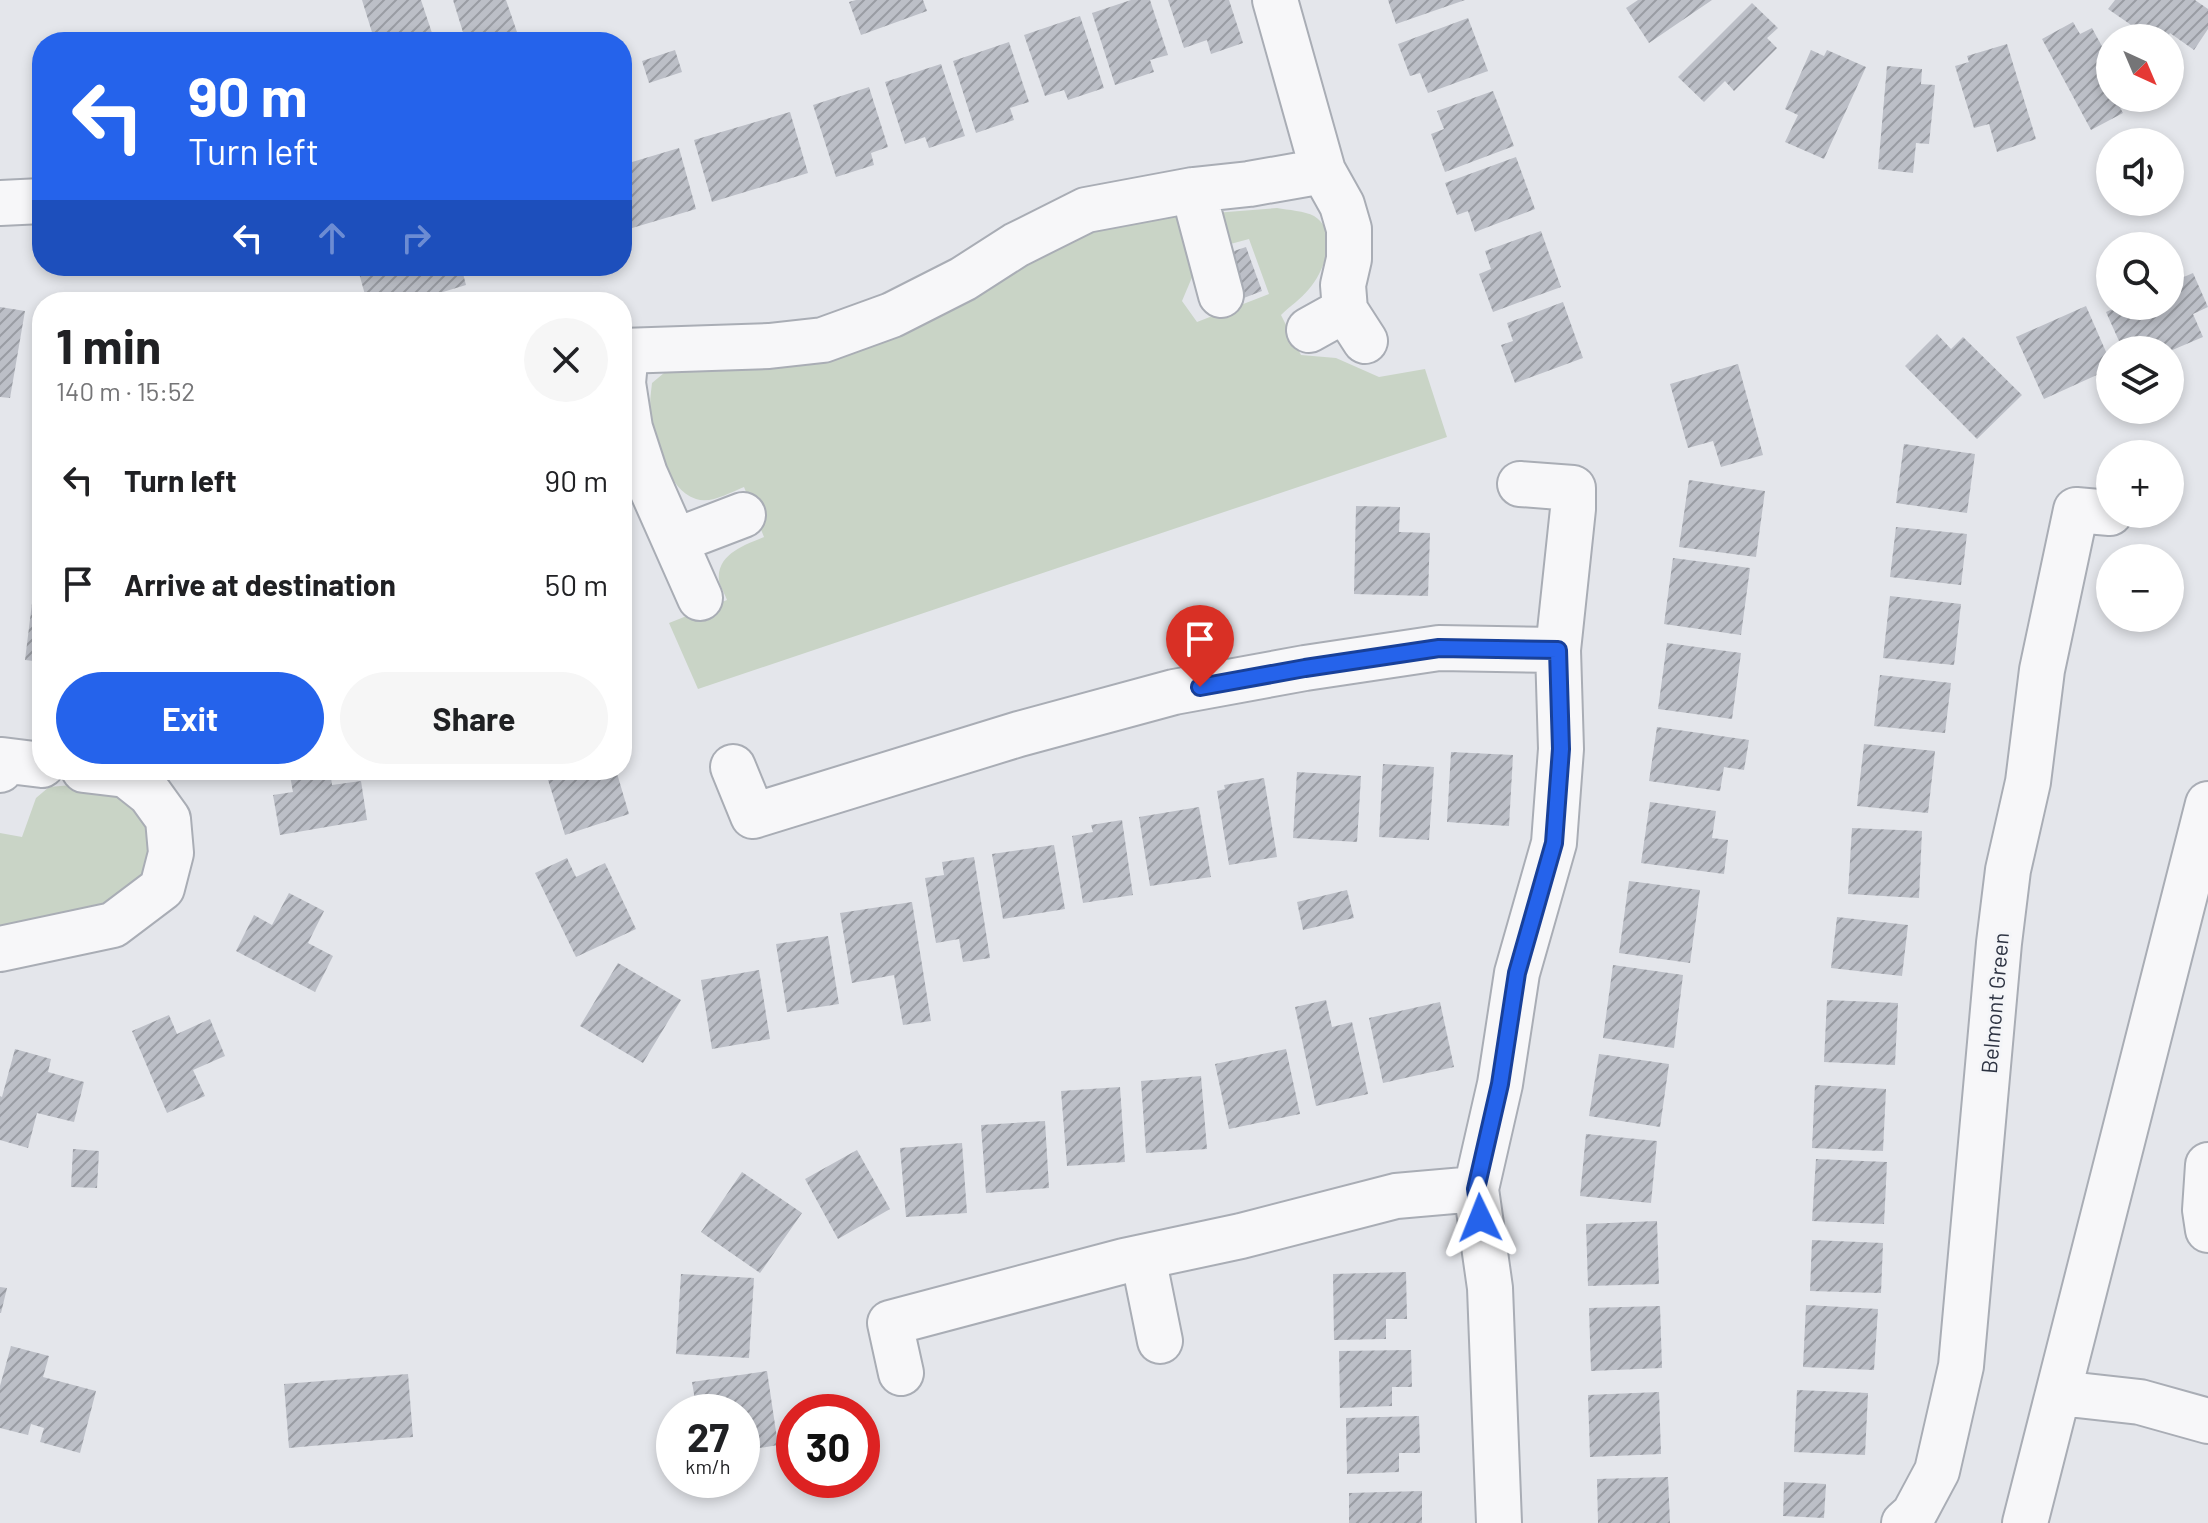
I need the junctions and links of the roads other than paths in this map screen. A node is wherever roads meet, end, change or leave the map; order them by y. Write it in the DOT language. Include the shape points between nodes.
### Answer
graph roads {
  1 [pos="1275,0"];
  2 [pos="1323,171"];
  3 [pos="1193,190"];
  4 [pos="32,201"];
  5 [pos="0,203"];
  6 [pos="1221,295"];
  7 [pos="1339,327"];
  8 [pos="632,351"];
  9 [pos="632,434"];
  10 [pos="1520,484"];
  11 [pos="2096,512"];
  12 [pos="743,515"];
  13 [pos="675,541"];
  14 [pos="700,598"];
  15 [pos="1558,650"];
  16 [pos="32,764"];
  17 [pos="733,767"];
  18 [pos="0,770"];
  19 [pos="132,780"];
  20 [pos="2208,804"];
  21 [pos="0,949"];
  22 [pos="2208,1165"];
  23 [pos="1476,1189"];
  24 [pos="2208,1230"];
  25 [pos="1143,1257"];
  26 [pos="1160,1341"];
  27 [pos="901,1373"];
  28 [pos="2059,1393"];
  29 [pos="2208,1421"];
  30 [pos="1499,1523"];
  31 [pos="1904,1523"];
  32 [pos="2025,1523"];
  1 -- 2 [label="street"];
  2 -- 3 [label="street"];
  2 -- 7 [label="street" via="1349,229"];
  3 -- 6 [label="street"];
  3 -- 8 [label="street" via="1086,210 892,315 823,340"];
  4 -- 5 [label="street"];
  9 -- 13 [label="street"];
  10 -- 15 [label="street" via="1573,488"];
  11 -- 31 [label="street, Belmont Green" via="2076,510 2008,870 1961,1366 1937,1471"];
  12 -- 13 [label="street"];
  13 -- 14 [label="street"];
  15 -- 17 [label="street" via="1439,648 1174,692 753,816"];
  15 -- 23 [label="street" via="1561,749 1554,843 1517,973"];
  16 -- 18 [label="street" via="2,760"];
  19 -- 21 [label="street" via="168,819 171,853 162,888 113,925"];
  20 -- 28 [label="street"];
  22 -- 24 [label="street"];
  23 -- 25 [label="street" via="1396,1196"];
  23 -- 30 [label="street" via="1490,1288"];
  25 -- 26 [label="street"];
  25 -- 27 [label="street" via="890,1323"];
  28 -- 29 [label="street" via="2140,1402"];
  28 -- 32 [label="street"];
}
